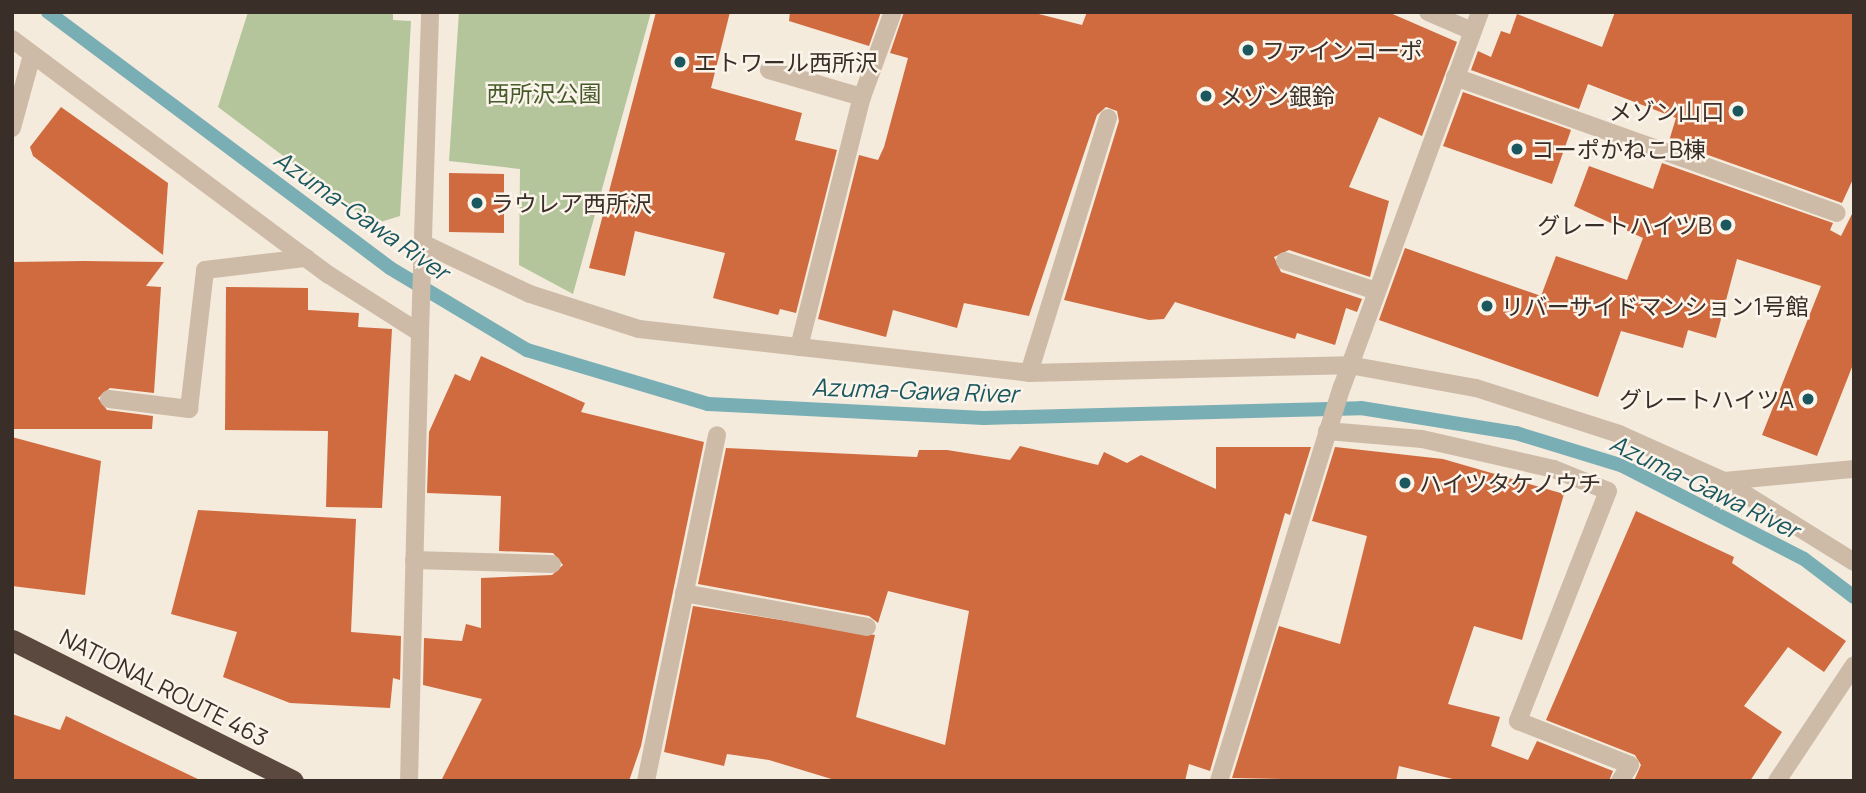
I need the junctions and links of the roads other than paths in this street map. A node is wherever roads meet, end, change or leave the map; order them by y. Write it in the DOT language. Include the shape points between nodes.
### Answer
graph roads {
  1 [pos="430,12"];
  2 [pos="892,12"];
  3 [pos="1428,12"];
  4 [pos="1479,12"];
  5 [pos="1472,31"];
  6 [pos="12,39"];
  7 [pos="32,55"];
  8 [pos="769,70"];
  9 [pos="1455,77"];
  10 [pos="862,97"];
  11 [pos="1108,118"];
  12 [pos="12,128"];
  13 [pos="1837,213"];
  14 [pos="422,243"];
  15 [pos="306,258"];
  16 [pos="1284,261"];
  17 [pos="1376,291"];
  18 [pos="420,333"];
  19 [pos="799,347"];
  20 [pos="1349,365"];
  21 [pos="1029,373"];
  22 [pos="109,399"];
  23 [pos="1329,427"];
  24 [pos="717,435"];
  25 [pos="1854,469"];
  26 [pos="1724,481"];
  27 [pos="414,560"];
  28 [pos="1854,562"];
  29 [pos="552,564"];
  30 [pos="684,593"];
  31 [pos="867,626"];
  32 [pos="12,640"];
  33 [pos="1854,665"];
  34 [pos="293,781"];
  35 [pos="409,781"];
  36 [pos="646,781"];
  37 [pos="1219,781"];
  38 [pos="1620,781"];
  39 [pos="1777,781"];
  1 -- 14 [label="street"];
  2 -- 10 [label="street"];
  3 -- 5 [label="street"];
  4 -- 5 [label="street"];
  5 -- 9 [label="street"];
  6 -- 7 [label="street"];
  7 -- 12 [label="street"];
  7 -- 15 [label="street"];
  8 -- 10 [label="street"];
  9 -- 13 [label="street"];
  9 -- 17 [label="street"];
  10 -- 19 [label="street"];
  11 -- 21 [label="street"];
  14 -- 18 [label="street"];
  14 -- 19 [label="street" via="530,294 639,329"];
  15 -- 18 [label="street"];
  15 -- 22 [label="street" via="205,270 189,409"];
  16 -- 17 [label="street"];
  17 -- 20 [label="street"];
  18 -- 27 [label="street"];
  19 -- 21 [label="street"];
  20 -- 21 [label="street"];
  20 -- 23 [label="street"];
  20 -- 26 [label="street" via="1476,387 1619,434"];
  23 -- 37 [label="street"];
  23 -- 38 [label="street" via="1422,439 1553,469 1608,491 1518,721 1630,765"];
  24 -- 30 [label="street"];
  25 -- 26 [label="street"];
  26 -- 28 [label="street"];
  27 -- 29 [label="street"];
  27 -- 35 [label="street"];
  30 -- 31 [label="street"];
  30 -- 36 [label="street"];
  32 -- 34 [label="highway, NATIONAL ROUTE 463"];
  33 -- 39 [label="street"];
}
